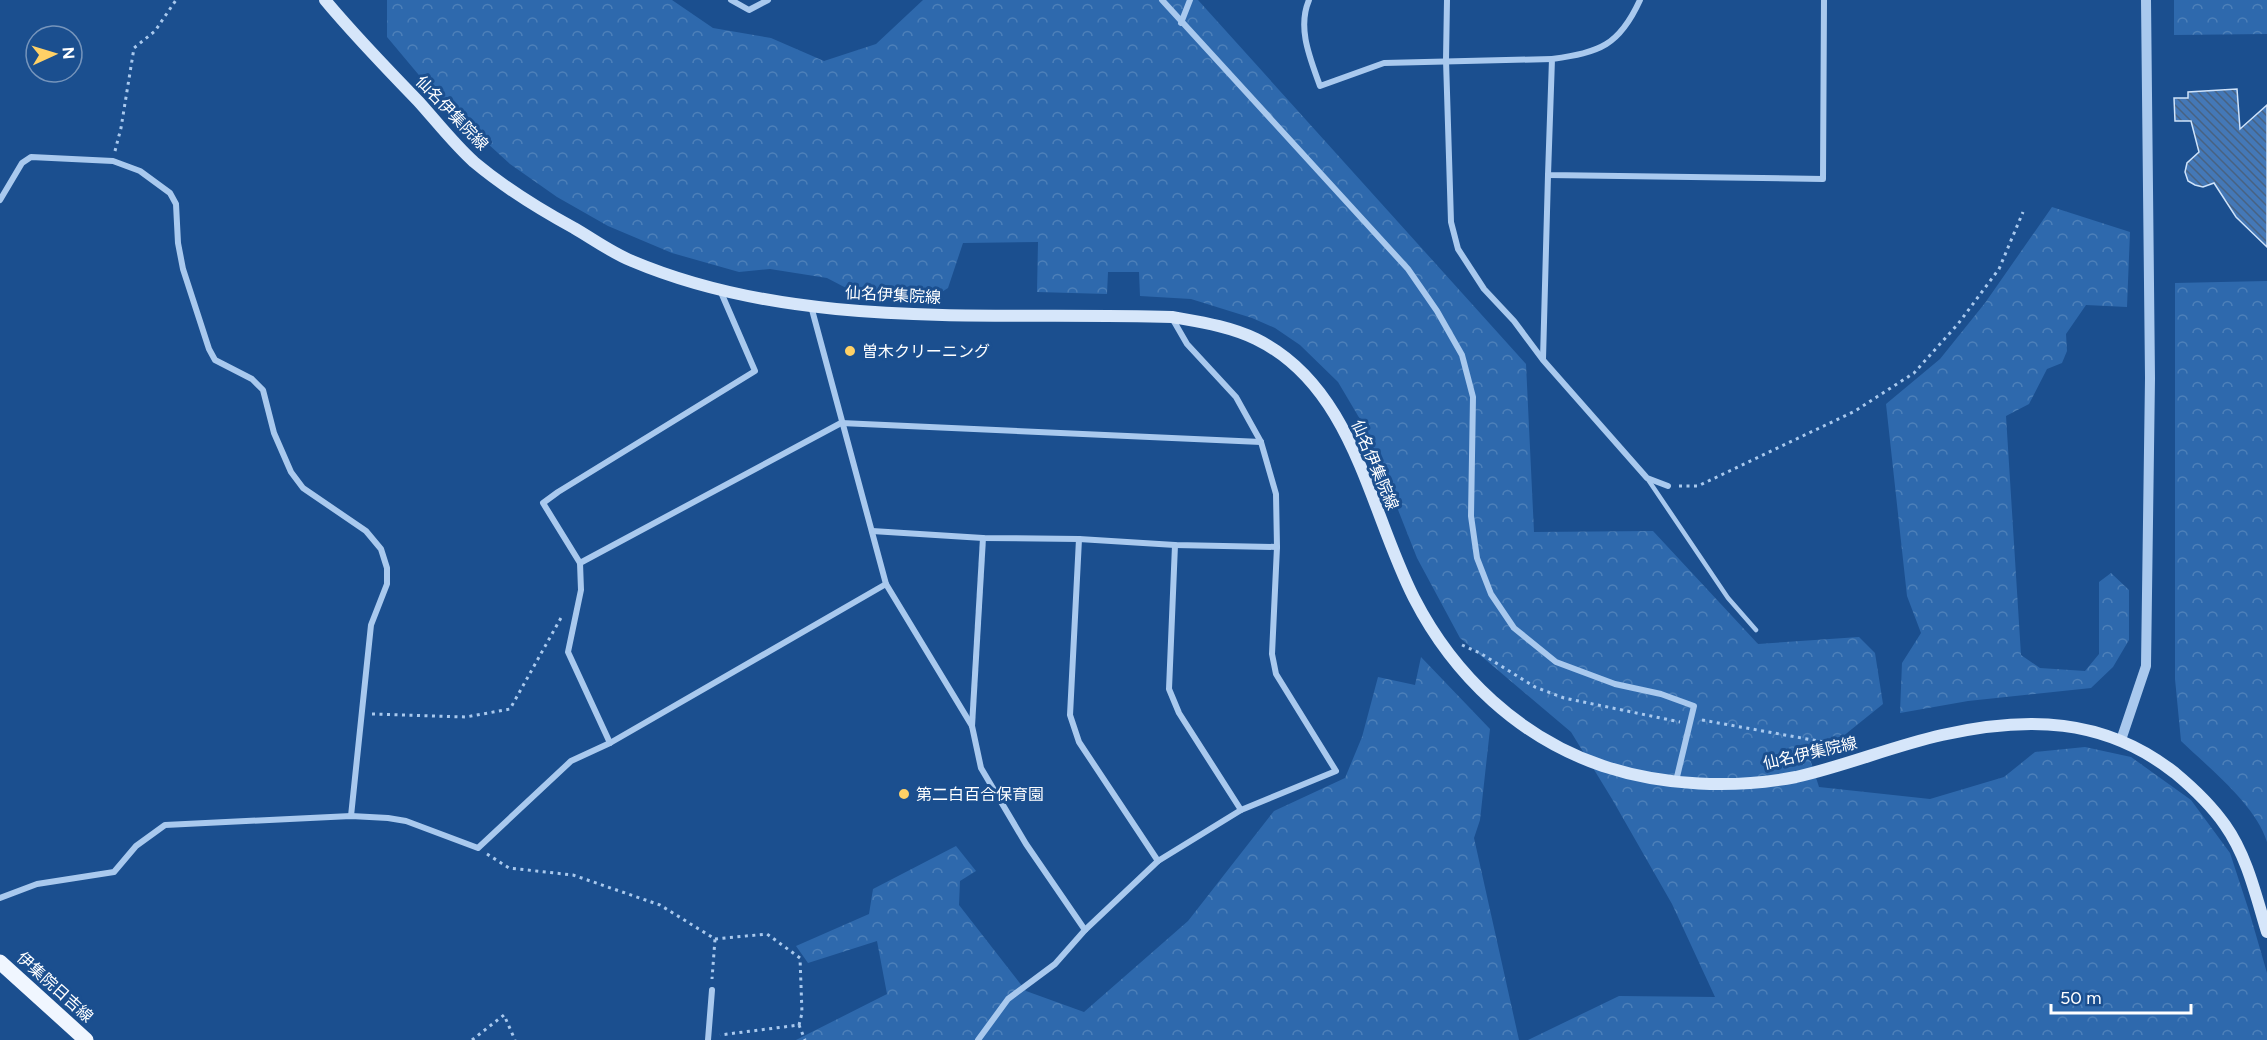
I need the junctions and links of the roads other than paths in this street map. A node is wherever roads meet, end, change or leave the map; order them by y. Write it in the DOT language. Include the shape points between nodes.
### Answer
graph roads {
  1 [pos="325,0"];
  2 [pos="731,0"];
  3 [pos="768,0"];
  4 [pos="1162,0"];
  5 [pos="1190,0"];
  6 [pos="1309,0"];
  7 [pos="1447,0"];
  8 [pos="1640,0"];
  9 [pos="1824,0"];
  10 [pos="2146,0"];
  11 [pos="1181,23"];
  12 [pos="1552,59"];
  13 [pos="1446,60"];
  14 [pos="1548,176"];
  15 [pos="0,200"];
  16 [pos="720,290"];
  17 [pos="811,306"];
  18 [pos="1172,318"];
  19 [pos="1543,360"];
  20 [pos="841,423"];
  21 [pos="1262,442"];
  22 [pos="1647,478"];
  23 [pos="1668,486"];
  24 [pos="872,531"];
  25 [pos="983,538"];
  26 [pos="1079,539"];
  27 [pos="1175,545"];
  28 [pos="1277,547"];
  29 [pos="580,563"];
  30 [pos="886,584"];
  31 [pos="1756,630"];
  32 [pos="972,726"];
  33 [pos="2121,740"];
  34 [pos="610,743"];
  35 [pos="1676,782"];
  36 [pos="1241,810"];
  37 [pos="351,816"];
  38 [pos="1158,861"];
  39 [pos="0,898"];
  40 [pos="1085,930"];
  41 [pos="2267,932"];
  42 [pos="0,962"];
  43 [pos="712,990"];
  44 [pos="708,1038"];
  45 [pos="84,1039"];
  46 [pos="978,1040"];
  1 -- 16 [label="main road, 仙名伊集院線" via="473,160 504,185 630,260"];
  2 -- 3 [label="street" via="748,10"];
  4 -- 11 [label="street"];
  5 -- 11 [label="street"];
  6 -- 13 [label="street" via="1304,13 1306,46 1320,86 1384,63"];
  7 -- 13 [label="street"];
  8 -- 12 [label="street" via="1631,20 1612,42 1581,55"];
  9 -- 14 [label="street" via="1823,179"];
  10 -- 33 [label="street" via="2150,366 2146,666"];
  11 -- 35 [label="street" via="1408,269 1437,311 1462,355 1473,397 1471,516 1477,558 1491,594 1514,628 1556,662 1615,684 1694,706"];
  12 -- 13 [label="street"];
  12 -- 14 [label="street"];
  13 -- 19 [label="street" via="1450,222 1458,249 1484,289"];
  14 -- 19 [label="street"];
  15 -- 37 [label="street" via="22,163 31,157 113,161 140,171 170,193 176,204 183,269 215,360 252,379 263,390 274,433 291,472 303,488 366,531 381,549 387,584 371,625"];
  16 -- 17 [label="main road, 仙名伊集院線"];
  16 -- 29 [label="street" via="755,371 543,503"];
  17 -- 18 [label="main road, 仙名伊集院線" via="940,315"];
  17 -- 20 [label="street"];
  18 -- 21 [label="street" via="1187,344 1236,397"];
  18 -- 35 [label="main road, 仙名伊集院線" via="1206,323 1256,339 1280,354 1321,395 1354,450 1415,600 1432,630 1482,694 1518,724 1554,746 1642,777"];
  19 -- 22 [label="street"];
  20 -- 21 [label="street"];
  20 -- 24 [label="street"];
  20 -- 29 [label="street"];
  21 -- 28 [label="street" via="1276,494"];
  22 -- 23 [label="street"];
  22 -- 31 [label="lane" via="1728,598"];
  24 -- 25 [label="street"];
  24 -- 30 [label="street"];
  25 -- 26 [label="street"];
  25 -- 32 [label="street"];
  26 -- 27 [label="street"];
  26 -- 38 [label="street" via="1070,715 1079,742"];
  27 -- 28 [label="street"];
  27 -- 36 [label="street" via="1169,688 1179,713"];
  28 -- 36 [label="street" via="1272,654 1276,674 1336,771"];
  29 -- 34 [label="street" via="581,590 568,652"];
  30 -- 32 [label="street"];
  30 -- 34 [label="street"];
  32 -- 40 [label="street" via="981,768 1026,844"];
  33 -- 35 [label="main road, 仙名伊集院線" via="2059,724 2003,725 1938,736 1797,776 1759,782"];
  33 -- 41 [label="main road, 仙名伊集院線" via="2186,783 2226,826 2240,851"];
  34 -- 37 [label="street" via="571,761 478,848 406,821"];
  36 -- 38 [label="street"];
  37 -- 39 [label="street" via="165,825 136,846 114,872 37,885"];
  38 -- 40 [label="street"];
  40 -- 46 [label="street" via="1055,964 1008,999"];
  42 -- 45 [label="main road, 伊集院日吉線"];
  43 -- 44 [label="street"];
}
